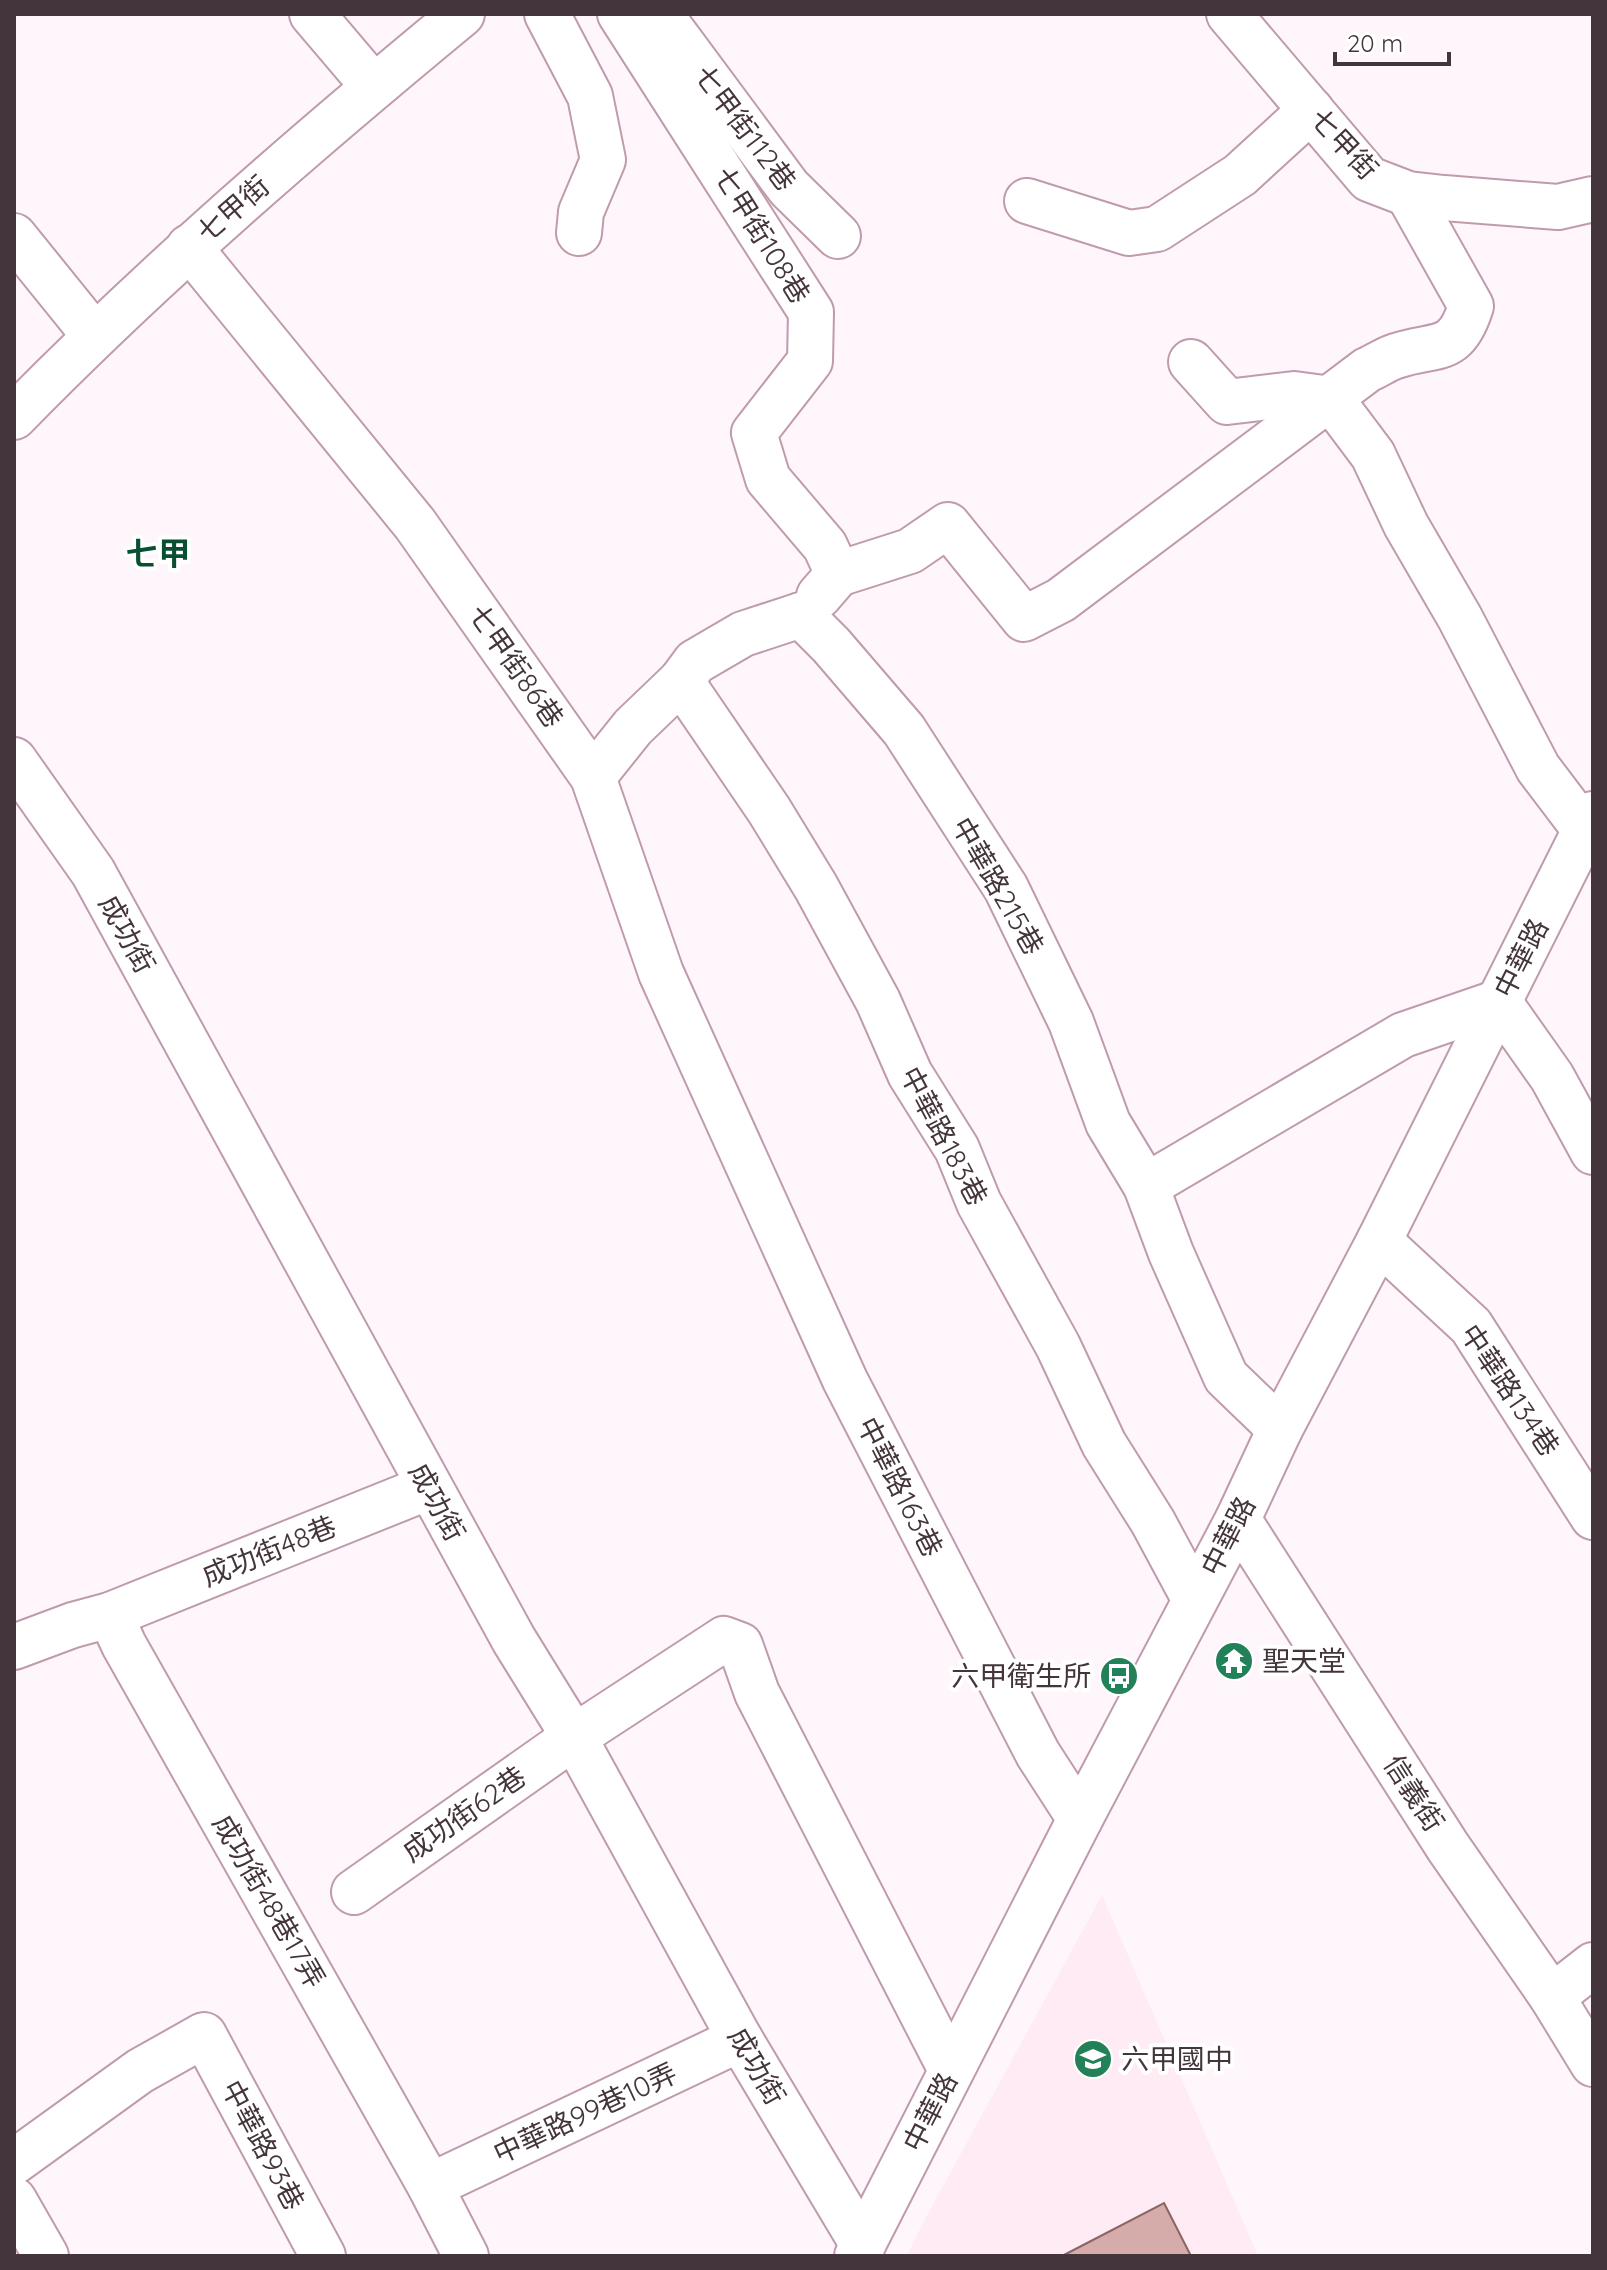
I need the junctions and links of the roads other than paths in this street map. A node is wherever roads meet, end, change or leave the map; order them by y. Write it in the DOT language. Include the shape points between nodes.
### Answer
graph roads {
  1 [pos="312,14"];
  2 [pos="462,14"];
  3 [pos="547,14"];
  4 [pos="620,14"];
  5 [pos="660,14"];
  6 [pos="1229,14"];
  7 [pos="374,87"];
  8 [pos="1311,110"];
  9 [pos="1408,194"];
  10 [pos="1593,199"];
  11 [pos="1027,201"];
  12 [pos="579,233"];
  13 [pos="14,236"];
  14 [pos="838,236"];
  15 [pos="189,247"];
  16 [pos="94,335"];
  17 [pos="1191,362"];
  18 [pos="1331,399"];
  19 [pos="14,417"];
  20 [pos="838,574"];
  21 [pos="801,615"];
  22 [pos="681,681"];
  23 [pos="14,760"];
  24 [pos="593,777"];
  25 [pos="1589,822"];
  26 [pos="1499,1002"];
  27 [pos="740,1145"];
  28 [pos="1593,1152"];
  29 [pos="1146,1186"];
  30 [pos="1379,1241"];
  31 [pos="1280,1429"];
  32 [pos="429,1487"];
  33 [pos="1593,1517"];
  34 [pos="1238,1519"];
  35 [pos="1195,1600"];
  36 [pos="110,1615"];
  37 [pos="14,1647"];
  38 [pos="574,1737"];
  39 [pos="1080,1819"];
  40 [pos="354,1892"];
  41 [pos="1593,1965"];
  42 [pos="1552,1997"];
  43 [pos="740,2039"];
  44 [pos="1593,2064"];
  45 [pos="951,2070"];
  46 [pos="14,2162"];
  47 [pos="430,2186"];
  48 [pos="14,2200"];
  49 [pos="860,2250"];
  50 [pos="46,2256"];
  51 [pos="323,2256"];
  52 [pos="466,2256"];
  1 -- 7 [label="street"];
  2 -- 7 [label="street, 七甲街"];
  3 -- 12 [label="street" via="590,96 603,160 581,212"];
  4 -- 20 [label="street, 七甲街108巷" via="811,312 810,361 754,433 768,479 825,546"];
  5 -- 14 [label="street, 七甲街112巷" via="789,188"];
  6 -- 8 [label="street, 七甲街"];
  7 -- 15 [label="street, 七甲街"];
  8 -- 9 [label="street, 七甲街" via="1369,179"];
  8 -- 11 [label="street" via="1240,175 1157,229 1129,233"];
  9 -- 10 [label="street, 七甲街" via="1558,207"];
  9 -- 18 [label="street" via="1471,306 1464,328 1440,348 1397,356 1367,370"];
  13 -- 16 [label="street"];
  15 -- 16 [label="street, 七甲街"];
  15 -- 24 [label="street, 七甲街86巷" via="415,524"];
  16 -- 19 [label="street, 七甲街"];
  17 -- 18 [label="street" via="1227,402 1294,394"];
  18 -- 20 [label="street" via="1061,600 1024,619 948,525 910,551"];
  18 -- 25 [label="street" via="1373,455 1538,768"];
  20 -- 21 [label="street"];
  21 -- 22 [label="street" via="743,634 695,662"];
  21 -- 29 [label="street, 中華路215巷" via="904,730 1006,888 1071,1022 1108,1123"];
  22 -- 24 [label="street" via="633,727"];
  22 -- 35 [label="street, 中華路183巷" via="816,887 878,1001 910,1074 957,1149 979,1203 1058,1346 1104,1444"];
  23 -- 32 [label="street, 成功街" via="93,872"];
  24 -- 27 [label="street, 七甲街86巷" via="661,973"];
  25 -- 26 [label="street, 中華路"];
  26 -- 28 [label="street" via="1552,1077"];
  26 -- 29 [label="street" via="1403,1035"];
  26 -- 30 [label="street, 中華路"];
  27 -- 39 [label="street, 中華路163巷" via="845,1380 1038,1754"];
  29 -- 31 [label="street, 中華路215巷" via="1226,1377"];
  30 -- 31 [label="street, 中華路"];
  30 -- 33 [label="street, 中華路134巷" via="1471,1326"];
  31 -- 34 [label="street, 中華路"];
  32 -- 36 [label="street, 成功街48巷"];
  32 -- 38 [label="street, 成功街"];
  34 -- 35 [label="street, 中華路"];
  34 -- 42 [label="street, 信義街" via="1448,1847"];
  35 -- 39 [label="street, 中華路"];
  36 -- 37 [label="street, 成功街48巷"];
  36 -- 47 [label="street, 成功街48巷17弄"];
  38 -- 40 [label="street, 成功街62巷"];
  38 -- 43 [label="street, 成功街"];
  38 -- 45 [label="street, 成功街62巷" via="724,1639 740,1645 757,1693"];
  39 -- 45 [label="street, 中華路"];
  41 -- 42 [label="street"];
  42 -- 44 [label="street, 信義街"];
  43 -- 47 [label="street, 中華路99巷10弄"];
  43 -- 49 [label="street, 成功街"];
  45 -- 49 [label="street, 中華路"];
  46 -- 51 [label="street, 中華路93巷" via="140,2071 204,2035"];
  47 -- 52 [label="street, 成功街48巷17弄"];
  48 -- 50 [label="street"];
}
